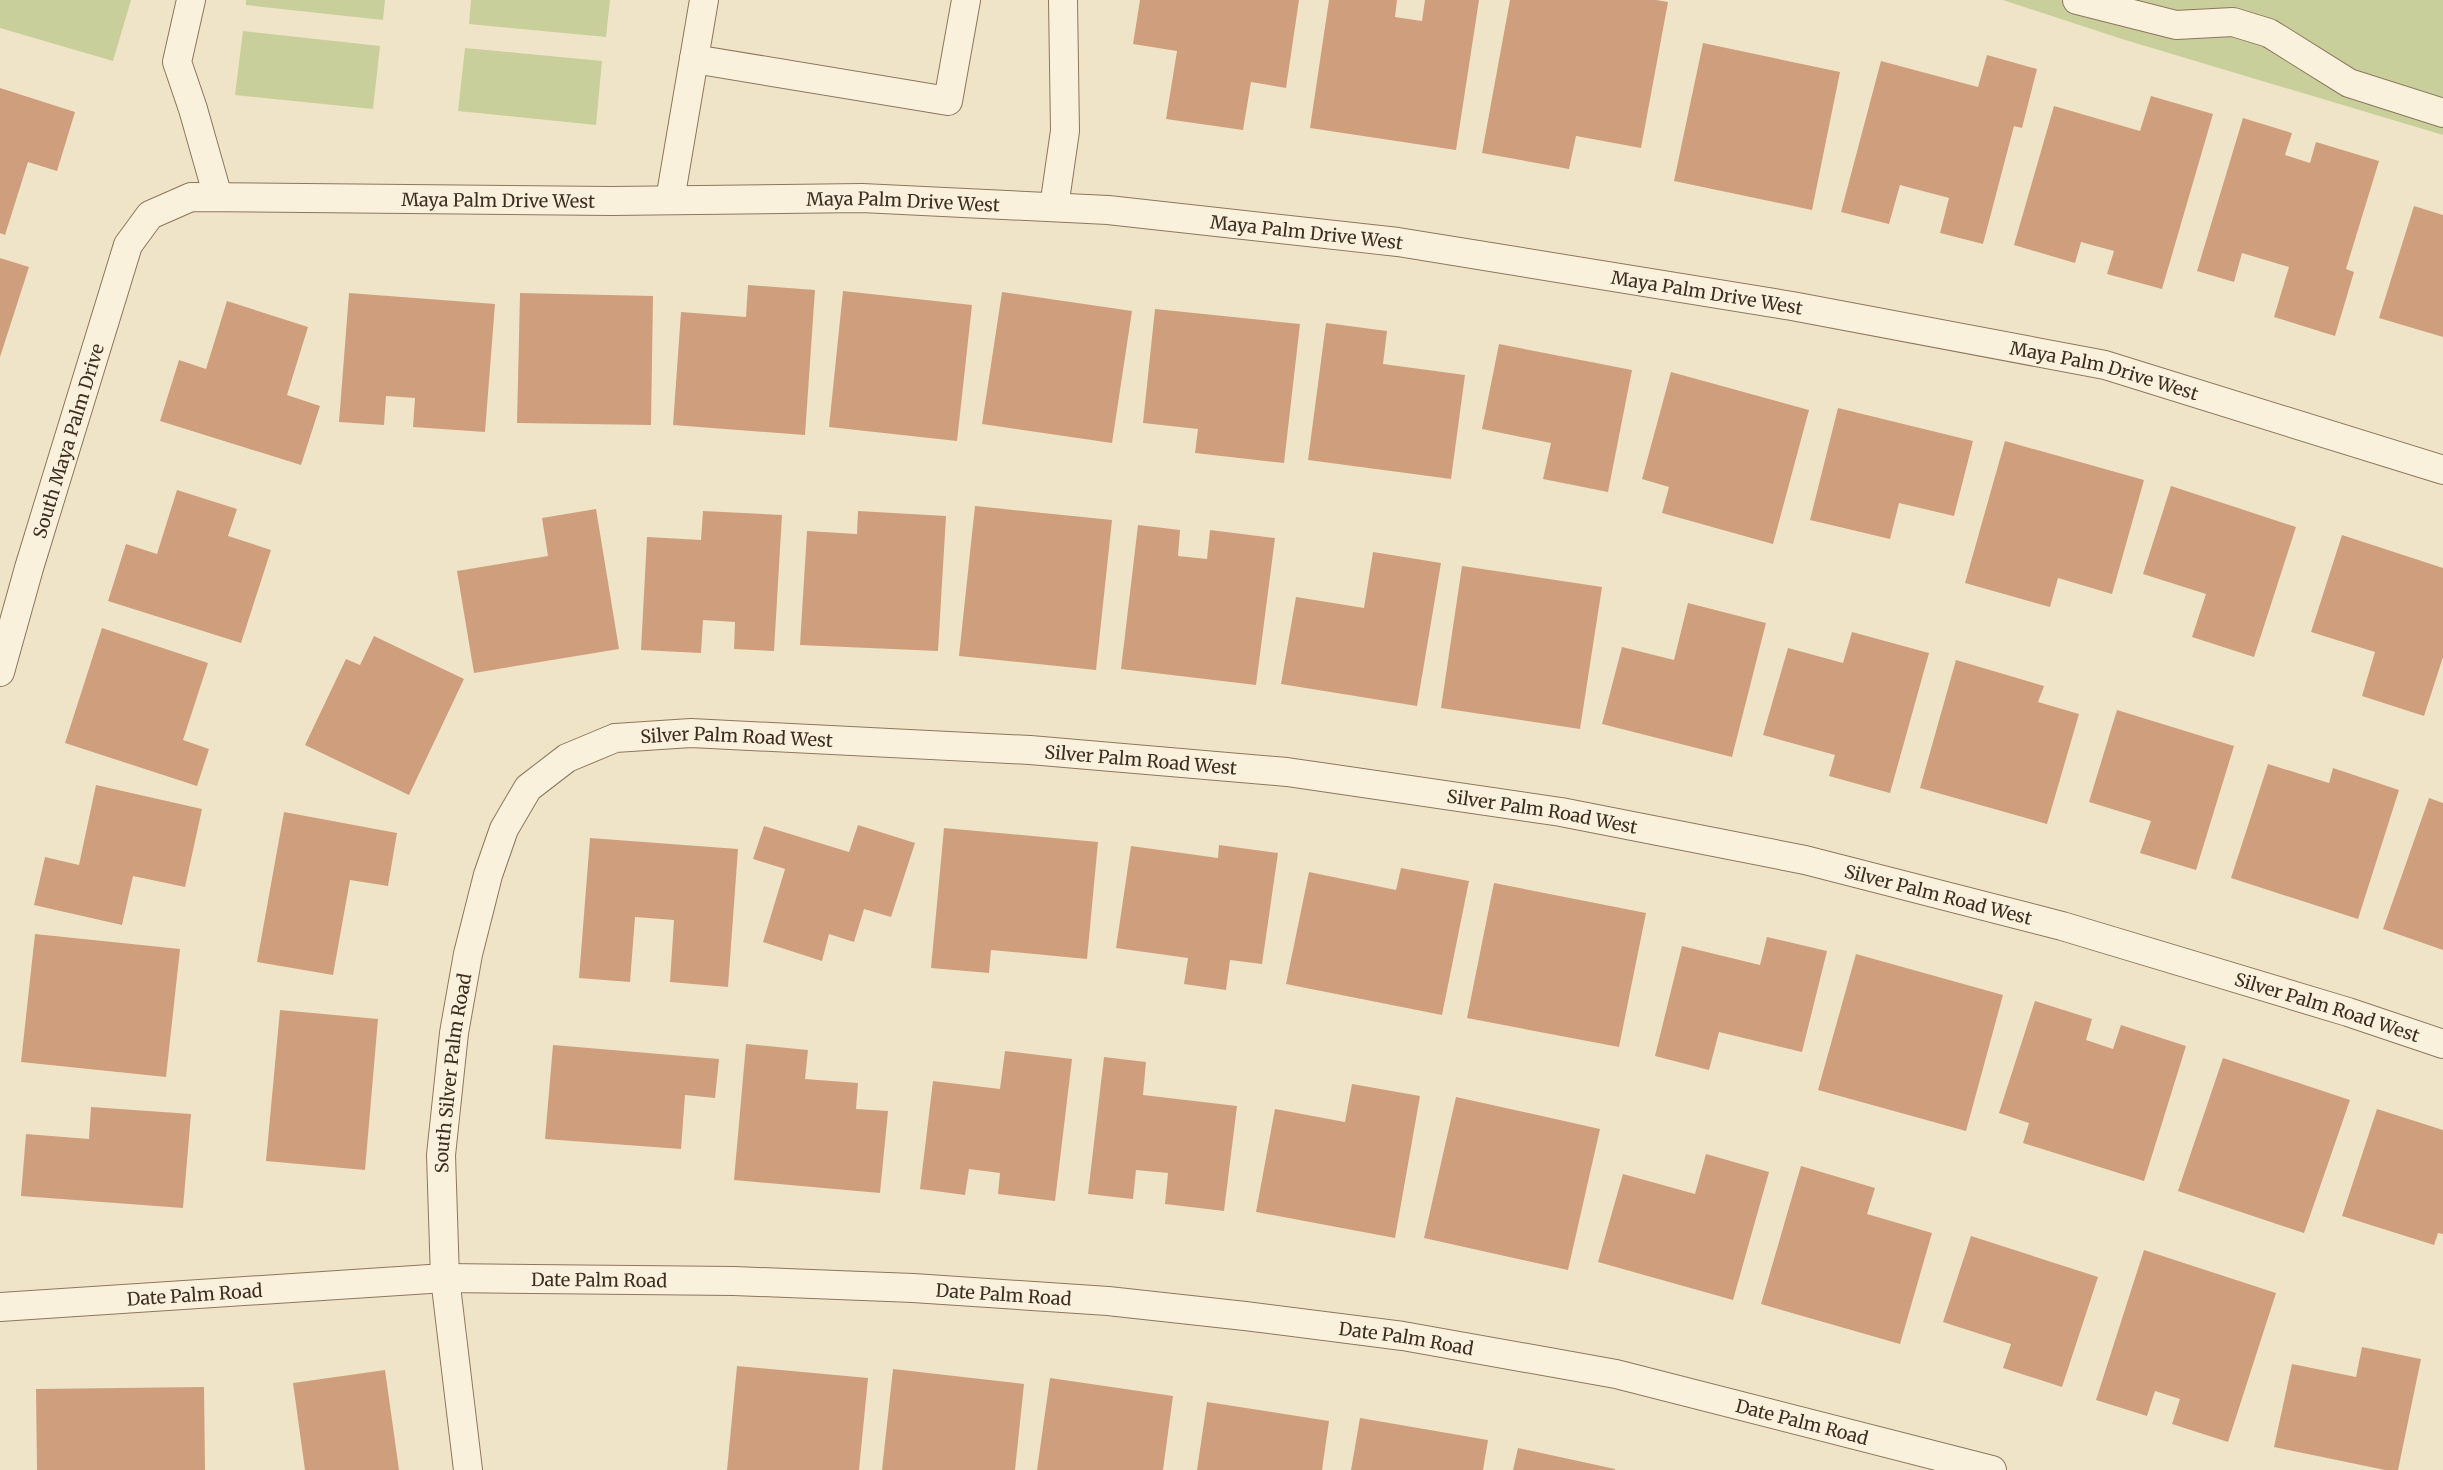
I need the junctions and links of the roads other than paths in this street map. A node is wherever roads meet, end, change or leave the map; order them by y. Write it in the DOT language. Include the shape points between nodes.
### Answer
graph roads {
  1 [pos="191,0"];
  2 [pos="704,0"];
  3 [pos="966,0"];
  4 [pos="1064,0"];
  5 [pos="2077,0"];
  6 [pos="694,59"];
  7 [pos="2443,112"];
  8 [pos="218,197"];
  9 [pos="670,200"];
  10 [pos="1054,207"];
  11 [pos="150,214"];
  12 [pos="2443,470"];
  13 [pos="0,672"];
  14 [pos="615,738"];
  15 [pos="2443,1044"];
  16 [pos="445,1278"];
  17 [pos="0,1307"];
  18 [pos="468,1470"];
  19 [pos="1992,1470"];
  1 -- 8 [label="street" via="177,62"];
  2 -- 6 [label="street"];
  3 -- 6 [label="street" via="948,101"];
  4 -- 10 [label="street" via="1065,131"];
  5 -- 7 [label="street" via="2176,25 2233,22 2269,33 2349,83"];
  6 -- 9 [label="street"];
  8 -- 9 [label="street, Maya Palm Drive West"];
  8 -- 11 [label="street, Maya Palm Drive West" via="191,197"];
  9 -- 10 [label="street, Maya Palm Drive West" via="862,198"];
  10 -- 12 [label="street, Maya Palm Drive West" via="1398,242 1792,306 2105,366"];
  11 -- 13 [label="street, South Maya Palm Drive" via="128,245"];
  14 -- 15 [label="street, Silver Palm Road West" via="692,733 1030,750 1288,772 1561,812 1804,860 2062,926"];
  14 -- 16 [label="street, South Silver Palm Road" via="567,758 528,788 504,829 488,875 468,954 457,1016 441,1154"];
  16 -- 17 [label="street, Date Palm Road"];
  16 -- 18 [label="street, South Silver Palm Road"];
  16 -- 19 [label="street, Date Palm Road" via="734,1281 913,1288 1108,1301 1244,1316 1403,1336 1616,1374"];
}
